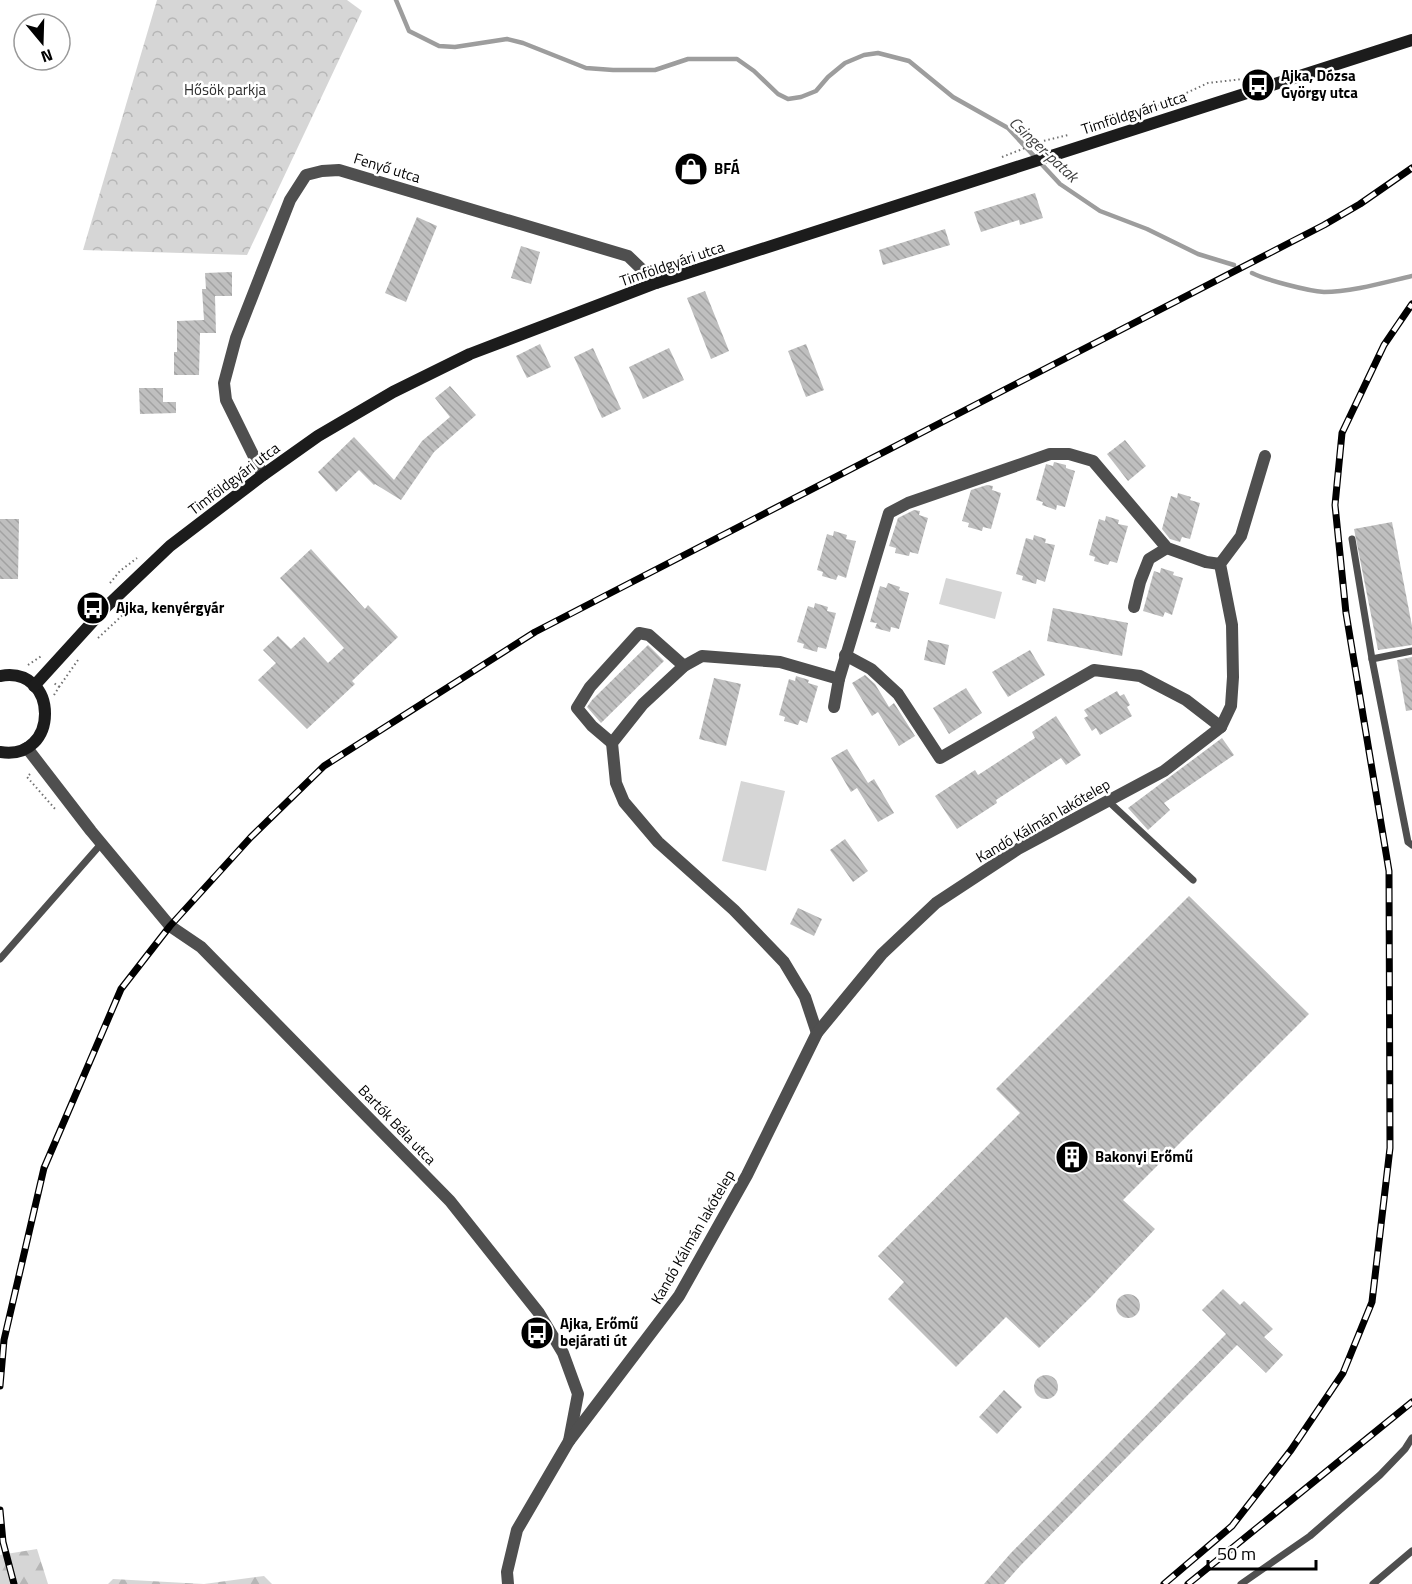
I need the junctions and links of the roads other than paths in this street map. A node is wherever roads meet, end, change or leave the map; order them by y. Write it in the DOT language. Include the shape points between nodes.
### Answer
graph roads {
  1 [pos="1412,40"];
  2 [pos="656,283"];
  3 [pos="1265,456"];
  4 [pos="263,475"];
  5 [pos="1352,539"];
  6 [pos="1167,548"];
  7 [pos="1220,564"];
  8 [pos="1134,607"];
  9 [pos="1412,651"];
  10 [pos="845,656"];
  11 [pos="1372,659"];
  12 [pos="684,666"];
  13 [pos="0,676"];
  14 [pos="839,679"];
  15 [pos="34,686"];
  16 [pos="834,707"];
  17 [pos="1221,727"];
  18 [pos="612,743"];
  19 [pos="27,748"];
  20 [pos="0,752"];
  21 [pos="1108,801"];
  22 [pos="101,844"];
  23 [pos="1412,845"];
  24 [pos="1193,880"];
  25 [pos="0,959"];
  26 [pos="817,1033"];
  27 [pos="1412,1438"];
  28 [pos="569,1441"];
  29 [pos="1412,1551"];
  30 [pos="508,1584"];
  31 [pos="1241,1584"];
  32 [pos="1373,1584"];
  1 -- 2 [label="main road, Timföldgyári utca"];
  2 -- 4 [label="main road, Timföldgyári utca" via="470,354 318,436"];
  2 -- 4 [label="street, Fenyő utca" via="628,256 339,170 306,175 290,200 236,338 224,383 226,400"];
  3 -- 7 [label="street" via="1241,536"];
  4 -- 15 [label="main road, Timföldgyári utca" via="170,546 106,607"];
  5 -- 11 [label="lane"];
  6 -- 7 [label="street"];
  6 -- 8 [label="street" via="1149,558"];
  6 -- 10 [label="street" via="1093,461 1069,454 1050,454 908,503 890,513"];
  7 -- 17 [label="street" via="1232,625 1233,667 1231,706"];
  9 -- 11 [label="lane"];
  10 -- 14 [label="street"];
  10 -- 17 [label="street" via="871,669 898,694 940,758 1094,670 1140,676 1186,700"];
  11 -- 23 [label="lane" via="1408,842"];
  12 -- 14 [label="street" via="702,656 734,657 780,662"];
  12 -- 18 [label="street" via="643,704"];
  12 -- 18 [label="street" via="649,635 639,633 590,687 577,708"];
  13 -- 15 [label="main road" via="16,676"];
  14 -- 16 [label="street"];
  15 -- 19 [label="main road" via="46,707 46,719 43,730"];
  17 -- 21 [label="street, Kandó Kálmán lakótelep" via="1164,771"];
  18 -- 26 [label="street" via="616,783 624,802 658,842 734,910 784,962 805,997"];
  19 -- 20 [label="main road"];
  19 -- 22 [label="street, Bartók Béla utca"];
  21 -- 24 [label="lane"];
  21 -- 26 [label="street, Kandó Kálmán lakótelep" via="1018,849 936,903 882,954"];
  22 -- 25 [label="lane"];
  22 -- 28 [label="street, Bartók Béla utca" via="170,926 201,947 450,1201 500,1262 539,1313 563,1353 578,1394"];
  26 -- 28 [label="street, Kandó Kálmán lakótelep" via="747,1175 679,1296"];
  27 -- 31 [label="lane" via="1380,1475 1310,1536"];
  28 -- 30 [label="street, Bartók Béla utca" via="517,1530"];
  29 -- 32 [label="lane"];
}
